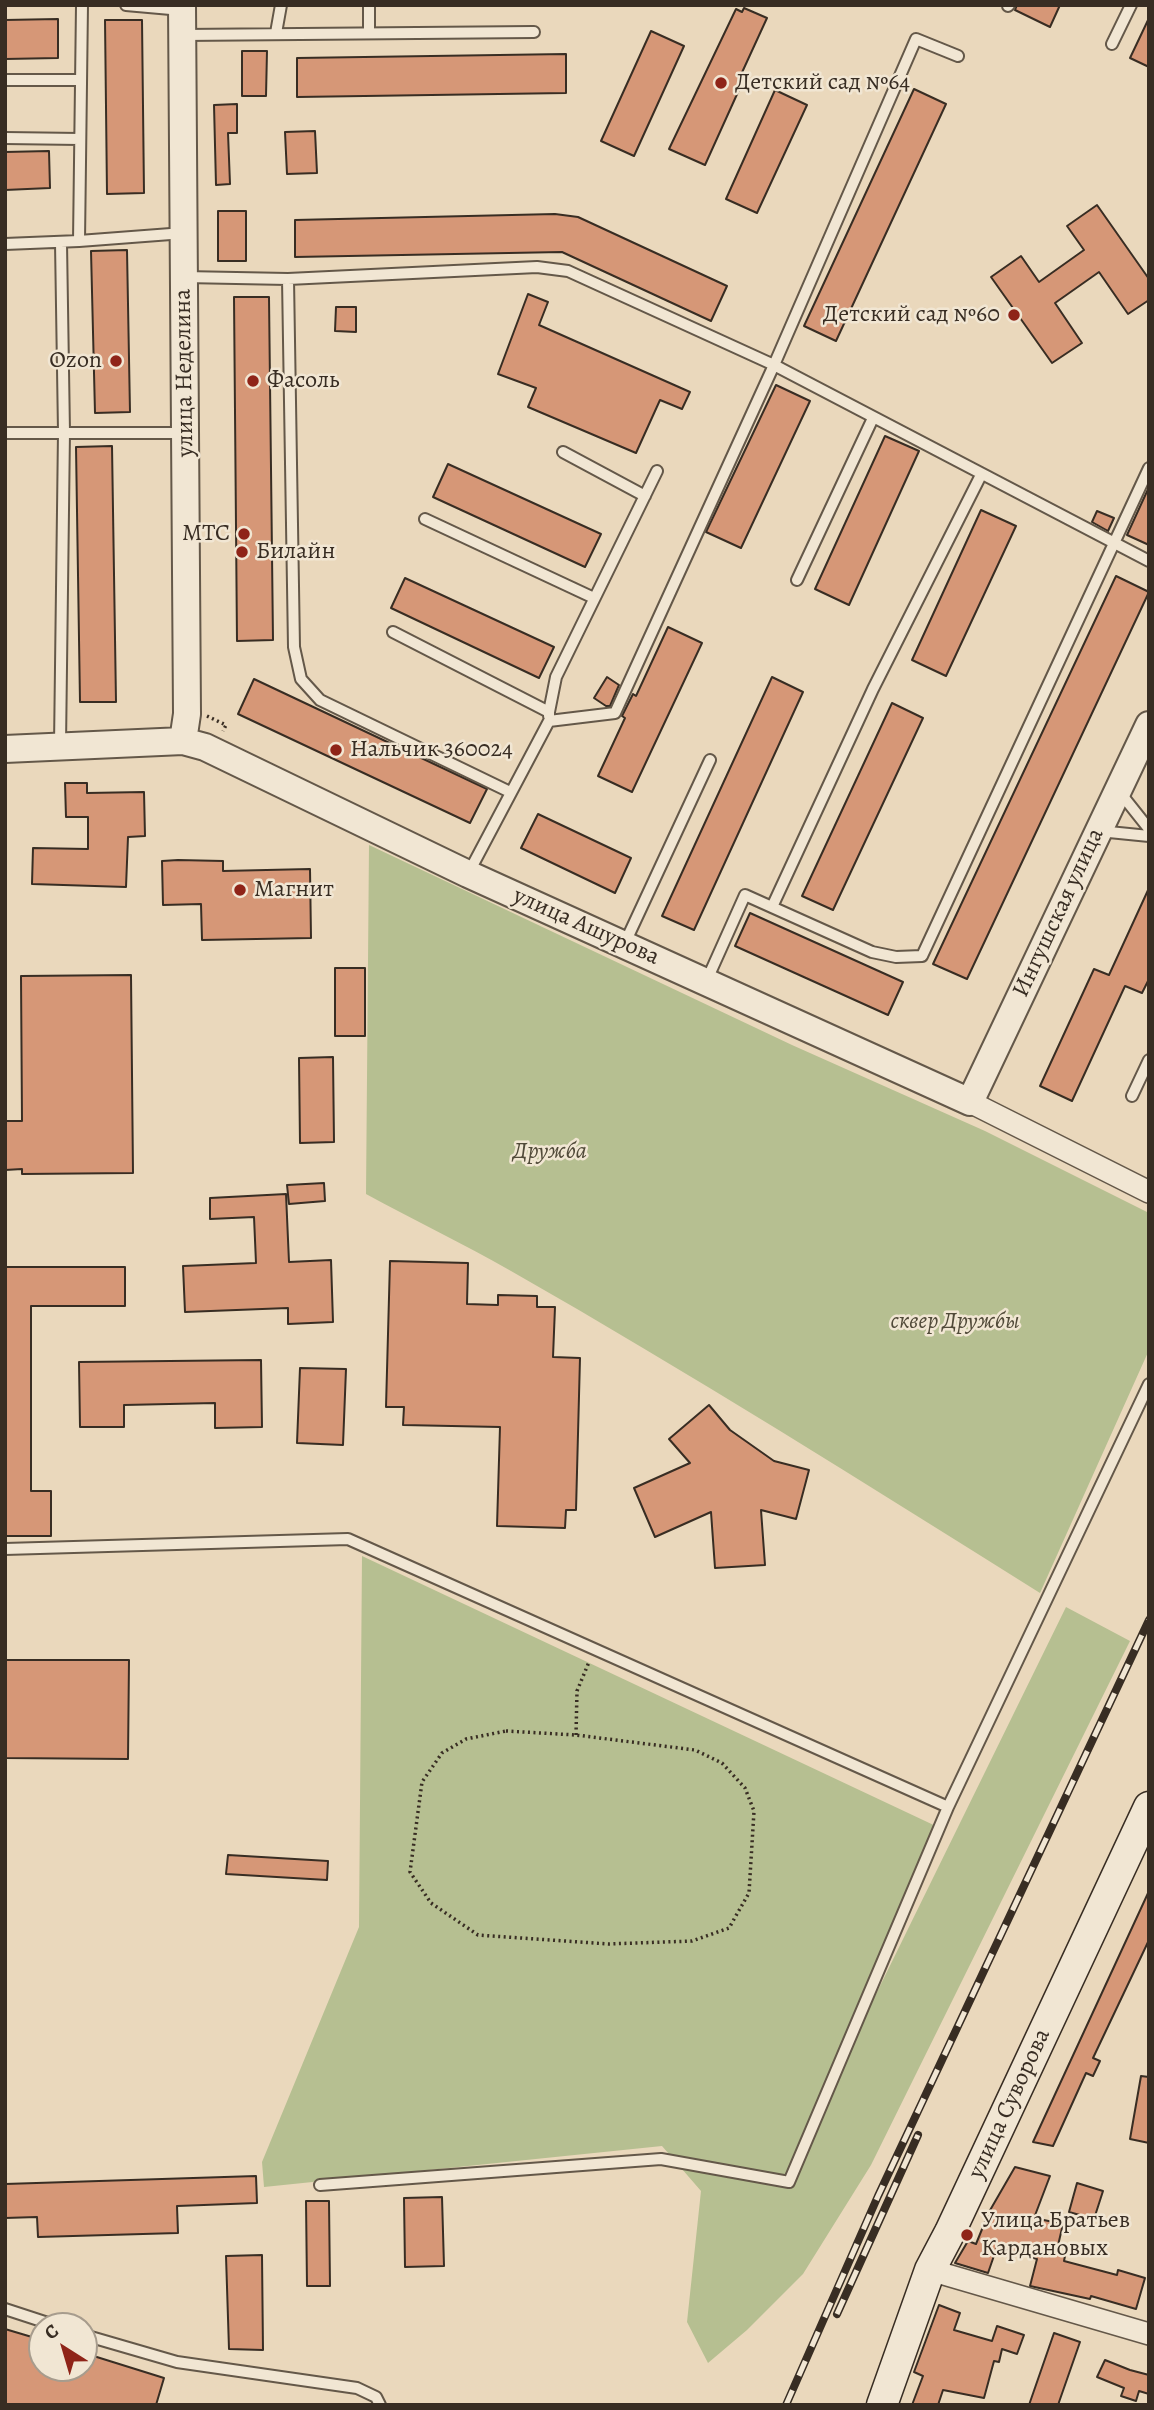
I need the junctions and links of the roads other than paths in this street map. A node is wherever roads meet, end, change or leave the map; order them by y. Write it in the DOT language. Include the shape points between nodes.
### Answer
graph roads {
  1 [pos="82,5"];
  2 [pos="126,5"];
  3 [pos="281,5"];
  4 [pos="369,5"];
  5 [pos="1131,5"];
  6 [pos="183,17"];
  7 [pos="369,32"];
  8 [pos="534,32"];
  9 [pos="276,33"];
  10 [pos="1112,44"];
  11 [pos="958,56"];
  12 [pos="5,80"];
  13 [pos="81,80"];
  14 [pos="5,138"];
  15 [pos="80,139"];
  16 [pos="184,233"];
  17 [pos="79,241"];
  18 [pos="61,243"];
  19 [pos="5,244"];
  20 [pos="184,277"];
  21 [pos="288,279"];
  22 [pos="774,365"];
  23 [pos="873,418"];
  24 [pos="64,432"];
  25 [pos="5,433"];
  26 [pos="187,433"];
  27 [pos="563,452"];
  28 [pos="1149,468"];
  29 [pos="657,471"];
  30 [pos="981,475"];
  31 [pos="645,496"];
  32 [pos="425,519"];
  33 [pos="1114,543"];
  34 [pos="1149,561"];
  35 [pos="797,580"];
  36 [pos="594,598"];
  37 [pos="393,632"];
  38 [pos="549,716"];
  39 [pos="1149,725"];
  40 [pos="183,741"];
  41 [pos="60,748"];
  42 [pos="5,749"];
  43 [pos="710,760"];
  44 [pos="1118,789"];
  45 [pos="510,792"];
  46 [pos="1149,829"];
  47 [pos="1098,831"];
  48 [pos="1149,836"];
  49 [pos="468,874"];
  50 [pos="772,907"];
  51 [pos="624,945"];
  52 [pos="706,982"];
  53 [pos="1149,1060"];
  54 [pos="1132,1096"];
  55 [pos="970,1102"];
  56 [pos="1149,1192"];
  57 [pos="1149,1384"];
  58 [pos="5,1549"];
  59 [pos="948,1807"];
  60 [pos="1149,1807"];
  61 [pos="320,2185"];
  62 [pos="930,2270"];
  63 [pos="5,2309"];
  64 [pos="28,2317"];
  65 [pos="1149,2334"];
  66 [pos="98,2339"];
  67 [pos="380,2405"];
  68 [pos="882,2405"];
  1 -- 13 [label="lane"];
  2 -- 6 [label="lane"];
  3 -- 9 [label="lane"];
  4 -- 7 [label="lane"];
  5 -- 10 [label="lane"];
  6 -- 9 [label="lane"];
  6 -- 16 [label="street, улица Неделина"];
  7 -- 8 [label="lane"];
  7 -- 9 [label="lane"];
  11 -- 22 [label="lane" via="916,39"];
  12 -- 13 [label="lane"];
  13 -- 15 [label="lane"];
  14 -- 15 [label="lane"];
  15 -- 17 [label="lane"];
  16 -- 17 [label="lane"];
  16 -- 20 [label="street, улица Неделина"];
  17 -- 18 [label="lane"];
  18 -- 19 [label="lane"];
  18 -- 24 [label="lane"];
  20 -- 21 [label="lane"];
  20 -- 26 [label="street, улица Неделина"];
  21 -- 22 [label="lane" via="537,267 568,271"];
  21 -- 45 [label="lane" via="294,647 302,679 320,700"];
  22 -- 23 [label="lane"];
  22 -- 38 [label="lane" via="615,713"];
  23 -- 30 [label="lane"];
  23 -- 35 [label="lane"];
  24 -- 25 [label="lane"];
  24 -- 26 [label="lane"];
  24 -- 41 [label="lane"];
  26 -- 40 [label="street, улица Неделина" via="187,714"];
  27 -- 31 [label="lane"];
  28 -- 33 [label="lane"];
  29 -- 31 [label="lane"];
  30 -- 33 [label="lane"];
  30 -- 50 [label="lane" via="873,689"];
  31 -- 36 [label="lane"];
  32 -- 36 [label="lane"];
  33 -- 34 [label="lane"];
  33 -- 50 [label="lane" via="922,956 872,952"];
  36 -- 38 [label="lane" via="556,677"];
  37 -- 38 [label="lane"];
  38 -- 45 [label="lane"];
  39 -- 44 [label="street, Ингушская улица"];
  40 -- 41 [label="street, улица Ашурова"];
  40 -- 49 [label="street, улица Ашурова" via="205,747"];
  41 -- 42 [label="street, улица Ашурова"];
  43 -- 51 [label="lane"];
  44 -- 46 [label="lane"];
  44 -- 47 [label="street, Ингушская улица"];
  45 -- 49 [label="lane"];
  47 -- 48 [label="lane"];
  47 -- 55 [label="street, Ингушская улица"];
  49 -- 51 [label="street, улица Ашурова"];
  50 -- 52 [label="lane" via="745,895"];
  51 -- 52 [label="street, улица Ашурова"];
  52 -- 55 [label="street, улица Ашурова"];
  53 -- 54 [label="lane"];
  55 -- 56 [label="street, улица Ашурова"];
  57 -- 59 [label="lane"];
  58 -- 59 [label="lane" via="348,1539"];
  59 -- 61 [label="lane" via="789,2182 661,2159"];
  60 -- 62 [label="main road, улица Суворова"];
  62 -- 65 [label="street"];
  62 -- 68 [label="main road, улица Суворова"];
  63 -- 64 [label="lane"];
  66 -- 67 [label="lane" via="177,2362 357,2388 376,2397"];
}
